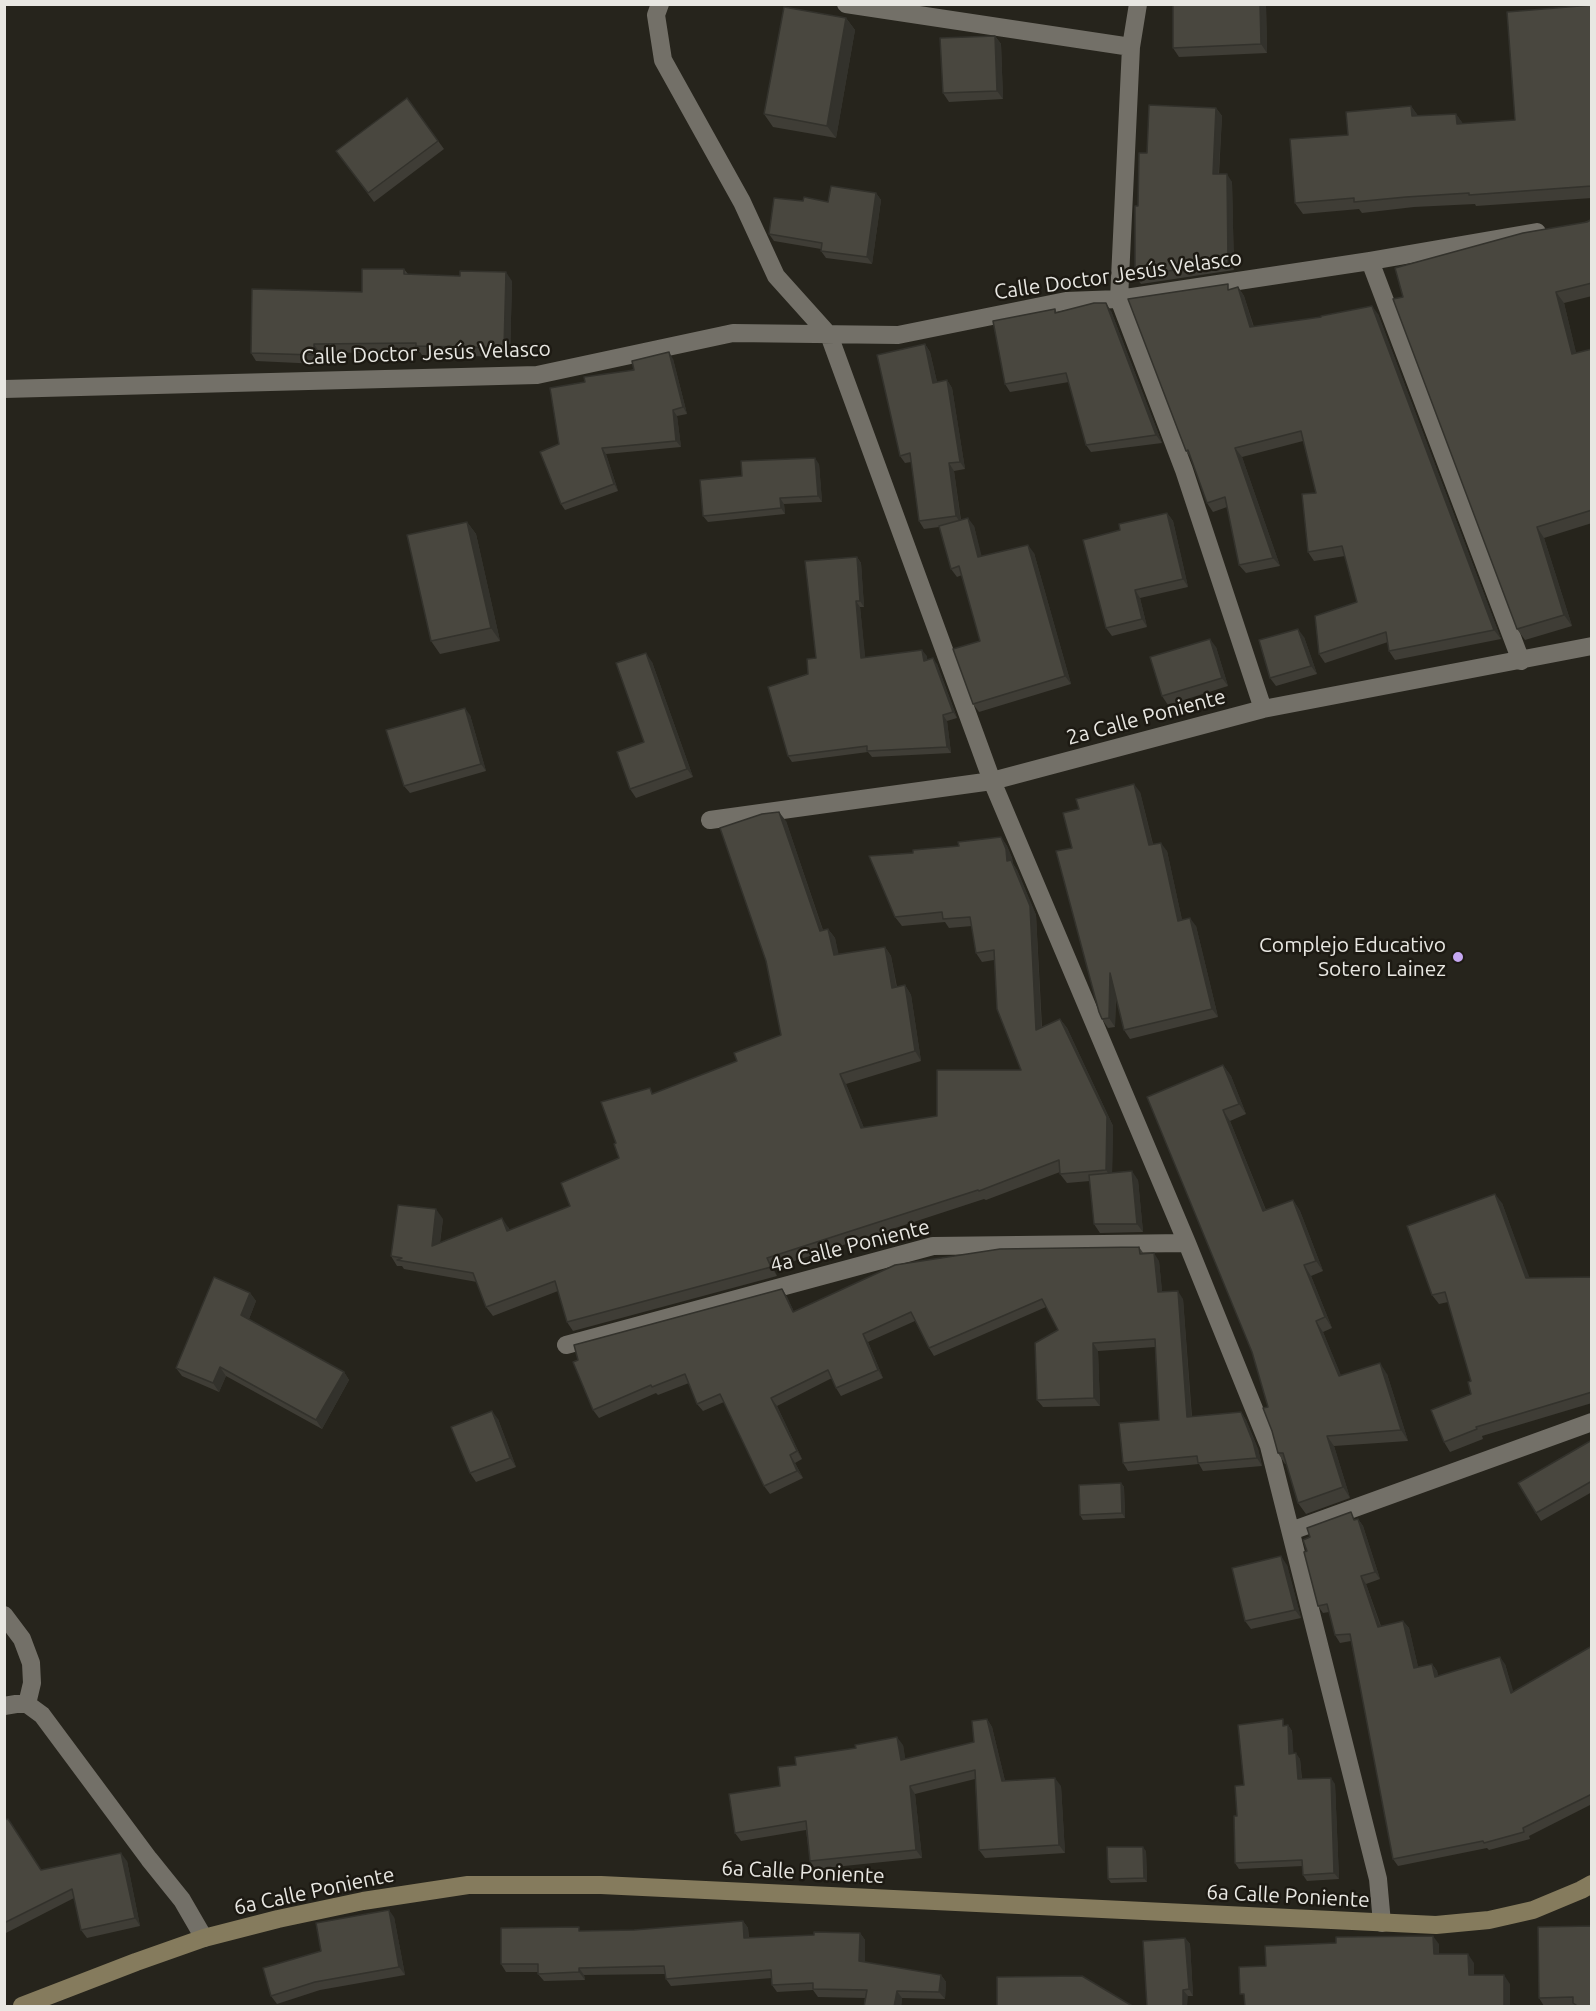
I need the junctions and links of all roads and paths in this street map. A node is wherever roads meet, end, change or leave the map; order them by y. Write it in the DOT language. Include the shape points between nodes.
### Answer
graph roads {
  1 [pos="660,4"];
  2 [pos="846,4"];
  3 [pos="1138,4"];
  4 [pos="1131,46"];
  5 [pos="1557,228"];
  6 [pos="1370,261"];
  7 [pos="1119,299"];
  8 [pos="830,334"];
  9 [pos="4,389"];
  10 [pos="1592,646"];
  11 [pos="1521,661"];
  12 [pos="1263,709"];
  13 [pos="992,781"];
  14 [pos="710,819"];
  15 [pos="1187,1243"];
  16 [pos="566,1345"];
  17 [pos="1592,1422"];
  18 [pos="1291,1531"];
  19 [pos="4,1615"];
  20 [pos="27,1704"];
  21 [pos="4,1706"];
  22 [pos="1592,1884"];
  23 [pos="1382,1923"];
  24 [pos="204,1938"];
  25 [pos="22,2007"];
  1 -- 8 [label="street" via="656,15 663,60 742,202 776,276"];
  2 -- 4 [label="street"];
  3 -- 4 [label="street"];
  4 -- 7 [label="street"];
  5 -- 6 [label="street, Calle Doctor Jesús Velasco"];
  6 -- 7 [label="street, Calle Doctor Jesús Velasco"];
  6 -- 11 [label="street"];
  7 -- 8 [label="street, Calle Doctor Jesús Velasco" via="1066,301 898,334"];
  7 -- 12 [label="street" via="1184,470"];
  8 -- 9 [label="street, Calle Doctor Jesús Velasco" via="733,333 537,375"];
  8 -- 13 [label="street"];
  10 -- 11 [label="street, 2a Calle Poniente"];
  11 -- 12 [label="street, 2a Calle Poniente"];
  12 -- 13 [label="street, 2a Calle Poniente"];
  13 -- 14 [label="street, 2a Calle Poniente"];
  13 -- 15 [label="street"];
  15 -- 16 [label="street, 4a Calle Poniente" via="933,1246"];
  15 -- 18 [label="street" via="1269,1446"];
  17 -- 18 [label="street"];
  18 -- 23 [label="street" via="1378,1879"];
  19 -- 20 [label="street" via="22,1639 31,1663"];
  20 -- 21 [label="street"];
  20 -- 24 [label="street" via="42,1715 182,1900"];
  22 -- 23 [label="street, 6a Calle Poniente" via="1533,1910 1489,1920"];
  23 -- 24 [label="street, 6a Calle Poniente" via="602,1885 468,1885 363,1901"];
  24 -- 25 [label="street, 6a Calle Poniente"];
}
